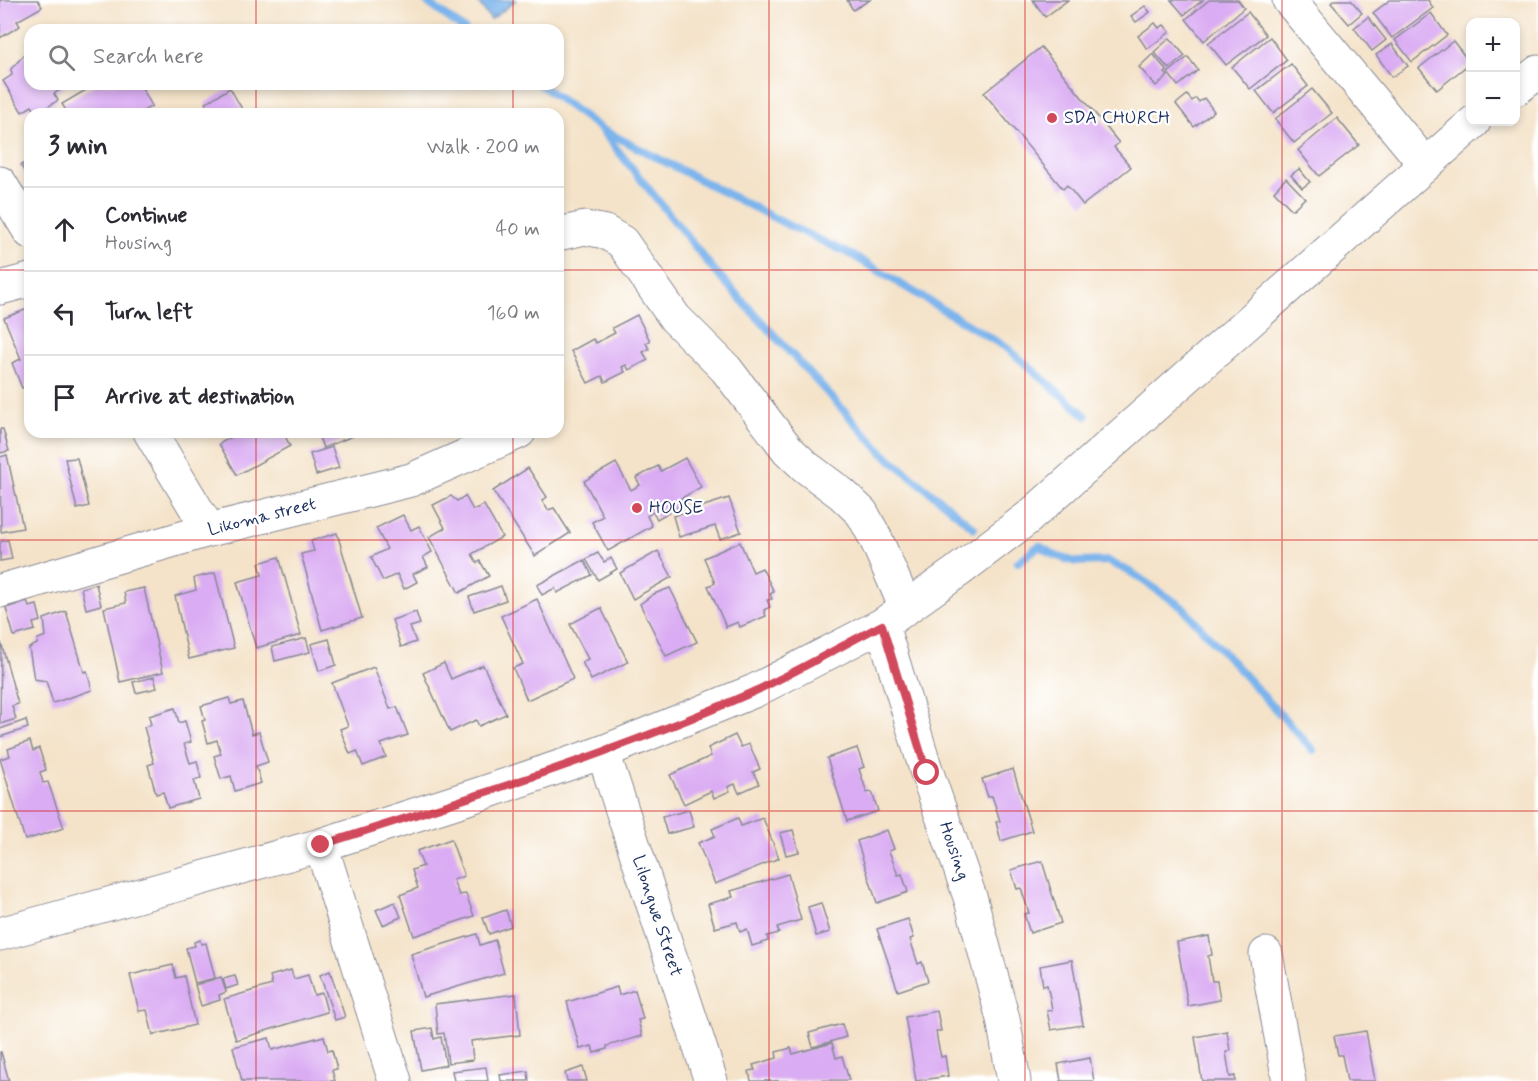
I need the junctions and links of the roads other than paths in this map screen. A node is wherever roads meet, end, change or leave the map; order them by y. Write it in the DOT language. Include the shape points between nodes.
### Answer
graph roads {
  1 [pos="1289,0"];
  2 [pos="1538,72"];
  3 [pos="1520,85"];
  4 [pos="1469,126"];
  5 [pos="1425,164"];
  6 [pos="0,183"];
  7 [pos="24,222"];
  8 [pos="564,233"];
  9 [pos="24,282"];
  10 [pos="0,288"];
  11 [pos="154,438"];
  12 [pos="506,438"];
  13 [pos="209,530"];
  14 [pos="0,591"];
  15 [pos="894,616"];
  16 [pos="603,752"];
  17 [pos="321,845"];
  18 [pos="0,934"];
  19 [pos="1266,954"];
  20 [pos="395,1081"];
  21 [pos="711,1081"];
  22 [pos="1014,1081"];
  23 [pos="1289,1081"];
  1 -- 5 [label="street"];
  2 -- 3 [label="street"];
  4 -- 5 [label="street"];
  5 -- 15 [label="street" via="1029,518"];
  6 -- 7 [label="street"];
  8 -- 15 [label="street, Housing" via="585,228 605,232 622,242 675,318 726,369 788,450 862,513 876,538"];
  9 -- 10 [label="street"];
  11 -- 13 [label="street"];
  12 -- 13 [label="street, Likoma street" via="411,480"];
  13 -- 14 [label="street, Likoma street"];
  15 -- 16 [label="street" via="754,691"];
  15 -- 22 [label="street, Housing" via="927,773 971,900 1003,1019"];
  16 -- 17 [label="street"];
  16 -- 21 [label="street, Lilongwe Street"];
  17 -- 18 [label="street"];
  17 -- 20 [label="street"];
  19 -- 23 [label="street"];
}
